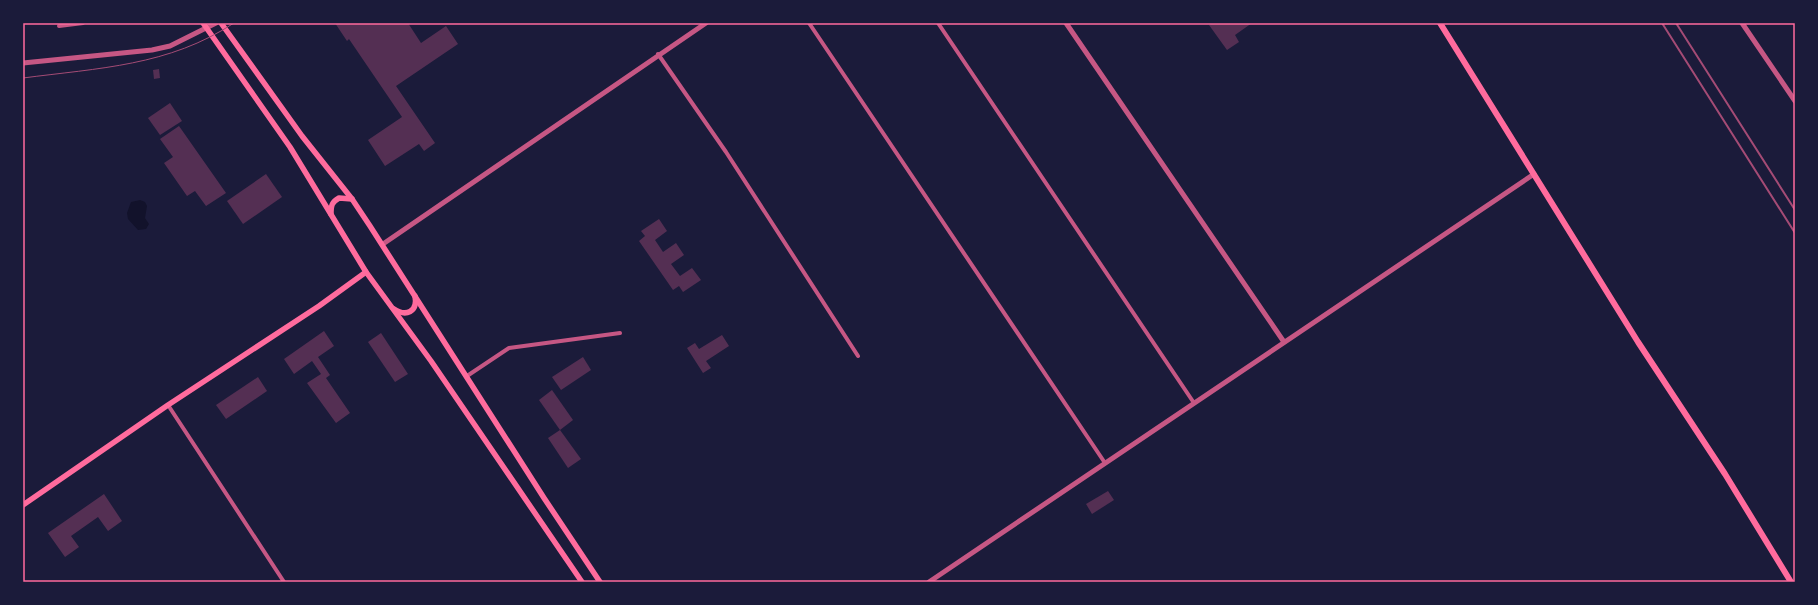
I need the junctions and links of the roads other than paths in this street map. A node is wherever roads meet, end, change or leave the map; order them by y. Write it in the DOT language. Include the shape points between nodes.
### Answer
graph roads {
  1 [pos="83,23"];
  2 [pos="203,23"];
  3 [pos="216,23"];
  4 [pos="221,23"];
  5 [pos="706,23"];
  6 [pos="809,23"];
  7 [pos="938,23"];
  8 [pos="1066,23"];
  9 [pos="1440,23"];
  10 [pos="1742,23"];
  11 [pos="59,26"];
  12 [pos="207,29"];
  13 [pos="658,54"];
  14 [pos="23,63"];
  15 [pos="1795,101"];
  16 [pos="1534,174"];
  17 [pos="352,199"];
  18 [pos="331,215"];
  19 [pos="383,244"];
  20 [pos="366,272"];
  21 [pos="415,294"];
  22 [pos="392,308"];
  23 [pos="620,333"];
  24 [pos="1284,342"];
  25 [pos="858,356"];
  26 [pos="467,376"];
  27 [pos="1194,403"];
  28 [pos="168,405"];
  29 [pos="1105,463"];
  30 [pos="23,505"];
  31 [pos="284,582"];
  32 [pos="582,582"];
  33 [pos="600,582"];
  34 [pos="929,582"];
  35 [pos="1791,582"];
  1 -- 11 [label="street"];
  2 -- 12 [label="main road"];
  3 -- 12 [label="street"];
  4 -- 17 [label="main road" via="306,142"];
  5 -- 13 [label="street"];
  6 -- 29 [label="street"];
  7 -- 27 [label="street"];
  8 -- 24 [label="street"];
  9 -- 16 [label="main road"];
  10 -- 15 [label="street"];
  12 -- 14 [label="street" via="170,46 152,50"];
  12 -- 18 [label="main road" via="290,147"];
  13 -- 19 [label="street"];
  13 -- 25 [label="street" via="726,152"];
  16 -- 24 [label="street"];
  16 -- 35 [label="main road"];
  17 -- 18 [label="main road" via="339,198 333,201 330,206"];
  17 -- 19 [label="main road"];
  18 -- 20 [label="main road"];
  19 -- 21 [label="main road"];
  20 -- 22 [label="main road"];
  20 -- 28 [label="main road"];
  21 -- 22 [label="main road" via="413,310 407,314"];
  21 -- 33 [label="main road"];
  22 -- 32 [label="main road"];
  23 -- 26 [label="street" via="509,348"];
  24 -- 27 [label="street"];
  27 -- 29 [label="street"];
  28 -- 30 [label="main road"];
  28 -- 31 [label="street"];
  29 -- 34 [label="street"];
}
